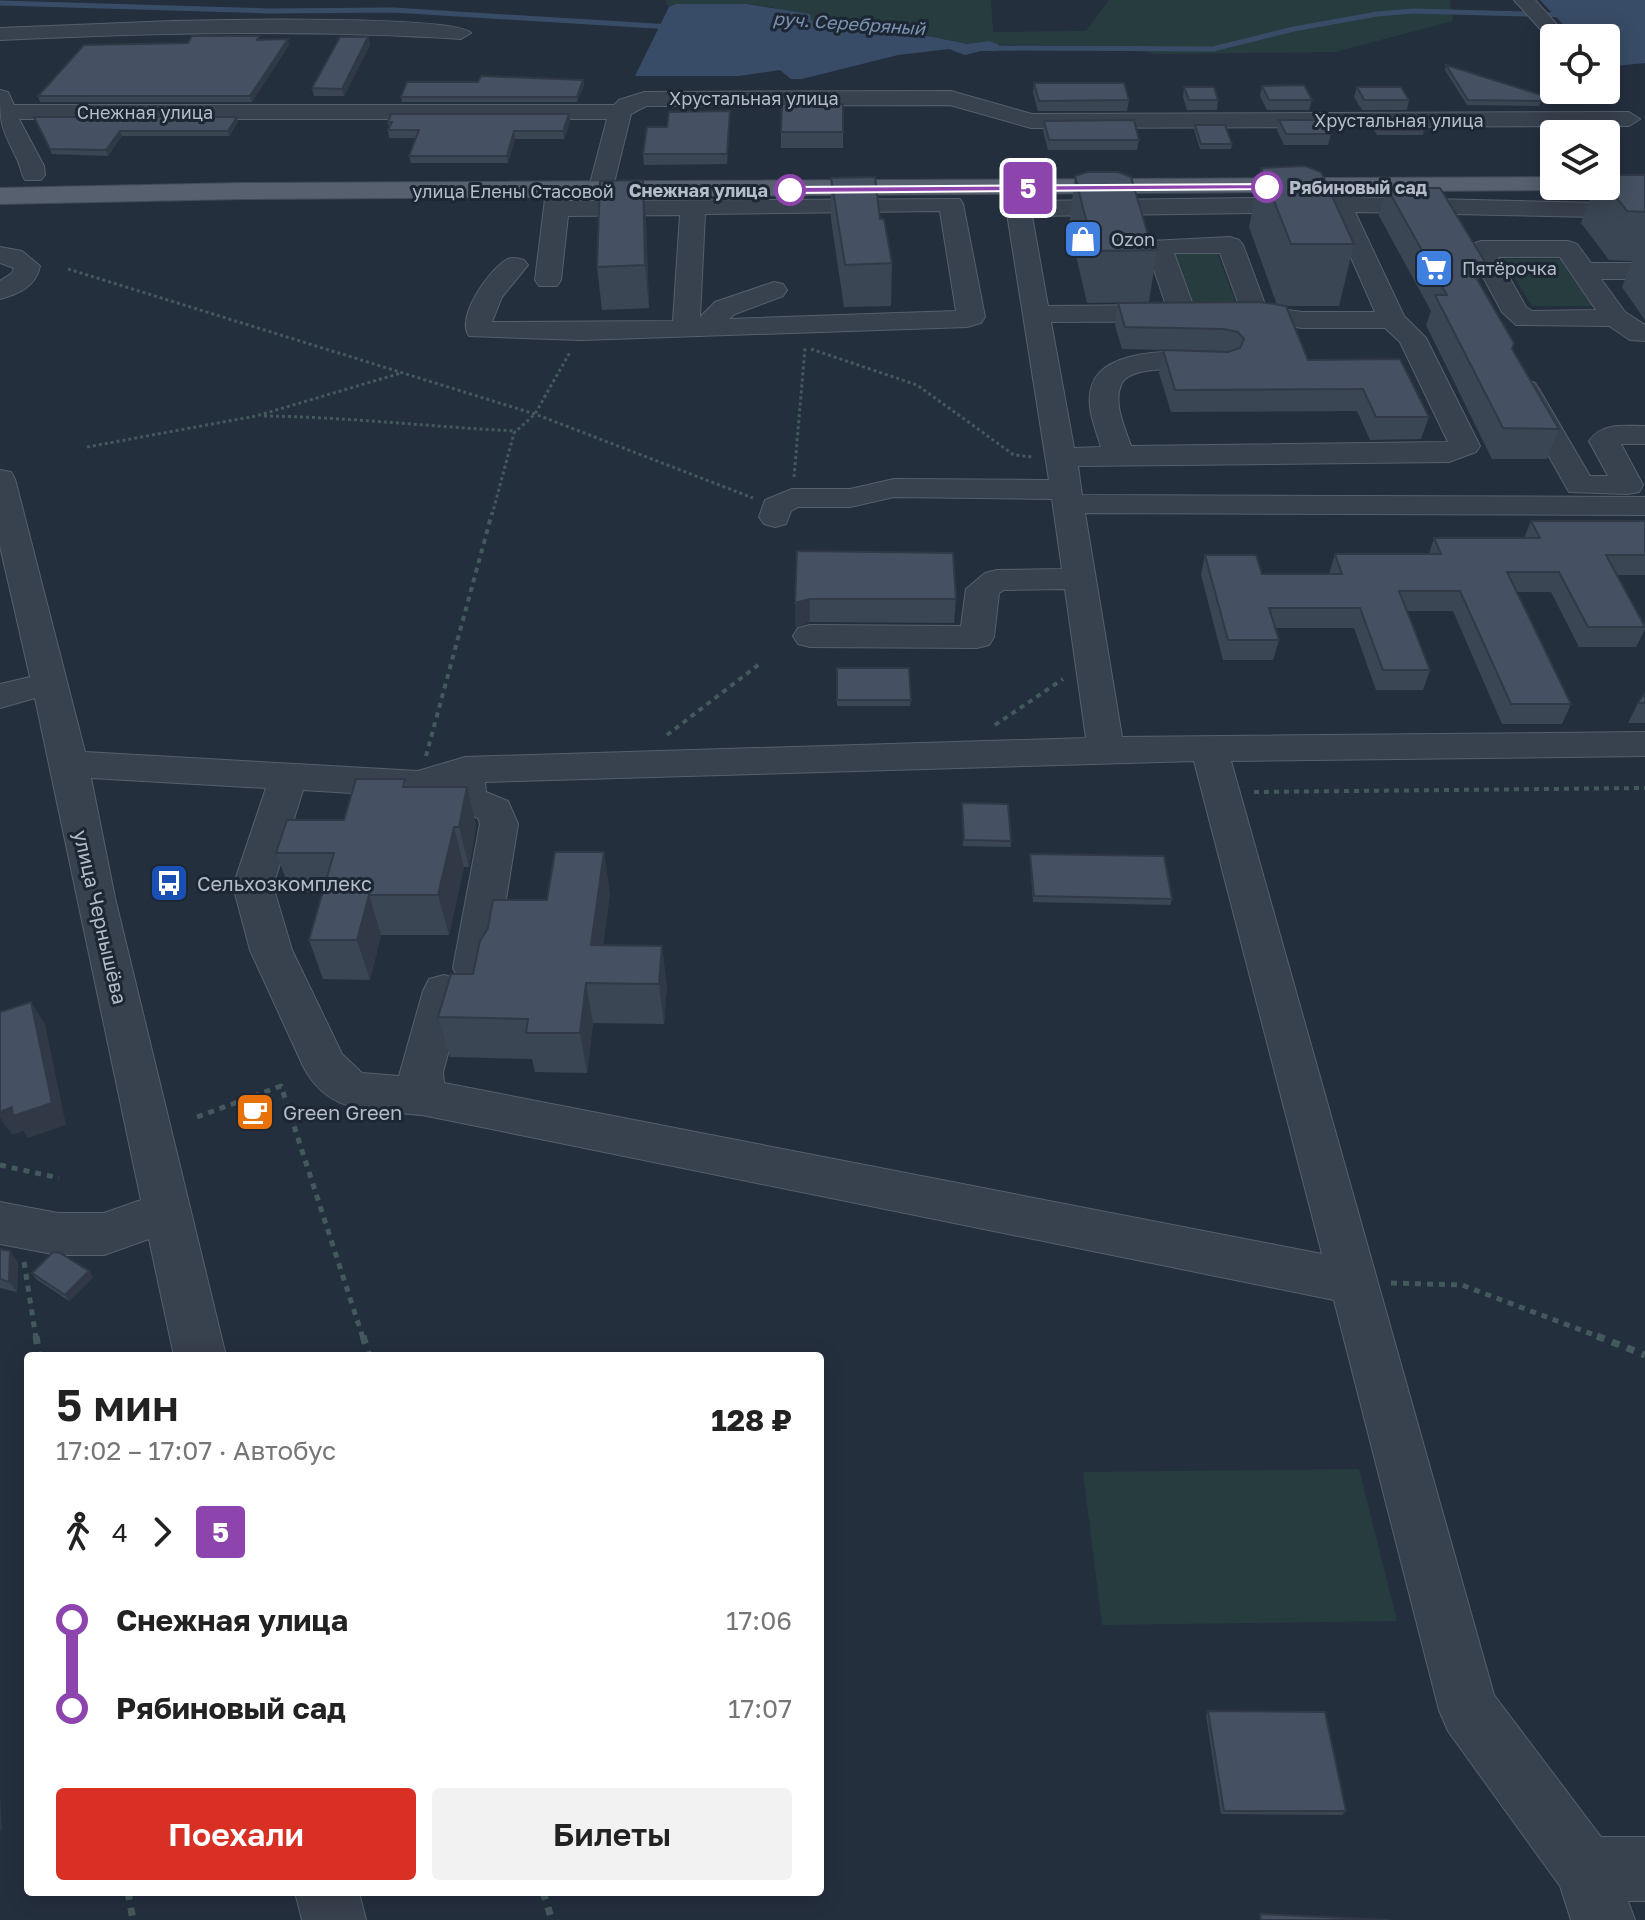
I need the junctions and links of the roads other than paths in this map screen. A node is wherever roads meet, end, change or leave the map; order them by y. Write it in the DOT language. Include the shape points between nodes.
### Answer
graph roads {
  1 [pos="1524,0"];
  2 [pos="1546,24"];
  3 [pos="461,33"];
  4 [pos="0,34"];
  5 [pos="644,99"];
  6 [pos="1616,104"];
  7 [pos="620,112"];
  8 [pos="4,114"];
  9 [pos="1629,119"];
  10 [pos="1645,139"];
  11 [pos="33,175"];
  12 [pos="2,183"];
  13 [pos="1540,186"];
  14 [pos="241,191"];
  15 [pos="600,191"];
  16 [pos="1335,197"];
  17 [pos="1017,198"];
  18 [pos="557,200"];
  19 [pos="693,206"];
  20 [pos="1645,211"];
  21 [pos="0,255"];
  22 [pos="515,265"];
  23 [pos="1585,271"];
  24 [pos="1645,271"];
  25 [pos="548,280"];
  26 [pos="774,290"];
  27 [pos="2,296"];
  28 [pos="1182,313"];
  29 [pos="1255,313"];
  30 [pos="1037,314"];
  31 [pos="1615,318"];
  32 [pos="1392,320"];
  33 [pos="695,329"];
  34 [pos="1643,337"];
  35 [pos="1223,363"];
  36 [pos="1518,378"];
  37 [pos="1645,435"];
  38 [pos="1118,455"];
  39 [pos="1061,458"];
  40 [pos="0,479"];
  41 [pos="1639,492"];
  42 [pos="1067,497"];
  43 [pos="781,507"];
  44 [pos="1078,579"];
  45 [pos="810,636"];
  46 [pos="49,683"];
  47 [pos="0,696"];
  48 [pos="1645,744"];
  49 [pos="1106,750"];
  50 [pos="69,764"];
  51 [pos="465,770"];
  52 [pos="1216,770"];
  53 [pos="289,776"];
  54 [pos="422,1097"];
  55 [pos="166,1212"];
  56 [pos="7,1238"];
  57 [pos="1354,1282"];
  58 [pos="199,1352"];
  59 [pos="1611,1886"];
  60 [pos="328,1896"];
  61 [pos="334,1920"];
  1 -- 2 [label="street"];
  3 -- 4 [label="street" via="362,27"];
  5 -- 7 [label="street, Снежная улица"];
  5 -- 9 [label="street, Хрустальная улица" via="951,98 1031,121"];
  6 -- 9 [label="street"];
  7 -- 8 [label="street, Снежная улица"];
  7 -- 15 [label="street"];
  8 -- 11 [label="street, Снежная улица"];
  9 -- 10 [label="street"];
  11 -- 12 [label="main road, улица Елены Стасовой"];
  11 -- 14 [label="main road, улица Елены Стасовой"];
  12 -- 14 [label="main road, улица Елены Стасовой"];
  13 -- 16 [label="main road, улица Елены Стасовой"];
  14 -- 18 [label="main road, улица Елены Стасовой"];
  15 -- 17 [label="main road, улица Елены Стасовой"];
  15 -- 18 [label="main road, улица Елены Стасовой"];
  16 -- 17 [label="main road, улица Елены Стасовой"];
  16 -- 20 [label="street" via="1385,204"];
  16 -- 32 [label="street"];
  17 -- 30 [label="street"];
  18 -- 19 [label="street"];
  18 -- 25 [label="street"];
  19 -- 33 [label="street"];
  19 -- 33 [label="street" via="951,204 971,317 805,336"];
  21 -- 27 [label="street" via="27,266 21,280"];
  22 -- 33 [label="street" via="481,307 479,330"];
  23 -- 24 [label="street"];
  23 -- 31 [label="street"];
  23 -- 31 [label="street" via="1568,249 1481,249 1515,312 1526,319"];
  26 -- 33 [label="street" via="725,308"];
  28 -- 29 [label="street"];
  28 -- 29 [label="street" via="1159,246 1230,245"];
  28 -- 30 [label="street"];
  29 -- 32 [label="street" via="1302,320"];
  30 -- 39 [label="street"];
  31 -- 34 [label="street"];
  32 -- 38 [label="street" via="1412,338 1465,446 1459,450"];
  35 -- 38 [label="street" via="1142,362 1113,372 1104,401"];
  36 -- 41 [label="street" via="1580,485"];
  37 -- 41 [label="street" via="1612,435 1604,441"];
  38 -- 39 [label="street"];
  39 -- 42 [label="street"];
  40 -- 46 [label="street, улица Чернышёва"];
  41 -- 42 [label="street"];
  42 -- 43 [label="street" via="894,488"];
  42 -- 44 [label="street"];
  44 -- 45 [label="street" via="997,580 983,589 977,637"];
  44 -- 49 [label="street"];
  46 -- 47 [label="street"];
  46 -- 50 [label="street, улица Чернышёва"];
  48 -- 52 [label="street"];
  49 -- 51 [label="street"];
  49 -- 52 [label="street"];
  50 -- 53 [label="street"];
  50 -- 55 [label="street, улица Чернышёва"];
  51 -- 53 [label="street" via="418,784"];
  51 -- 54 [label="street" via="467,799 494,810 499,824 459,979 421,1072"];
  52 -- 57 [label="street"];
  53 -- 54 [label="street" via="253,886 271,950 325,1066 351,1090"];
  54 -- 57 [label="street"];
  55 -- 56 [label="street" via="104,1234"];
  55 -- 58 [label="street, улица Чернышёва"];
  57 -- 59 [label="street" via="1469,1710"];
  60 -- 61 [label="street"];
}
